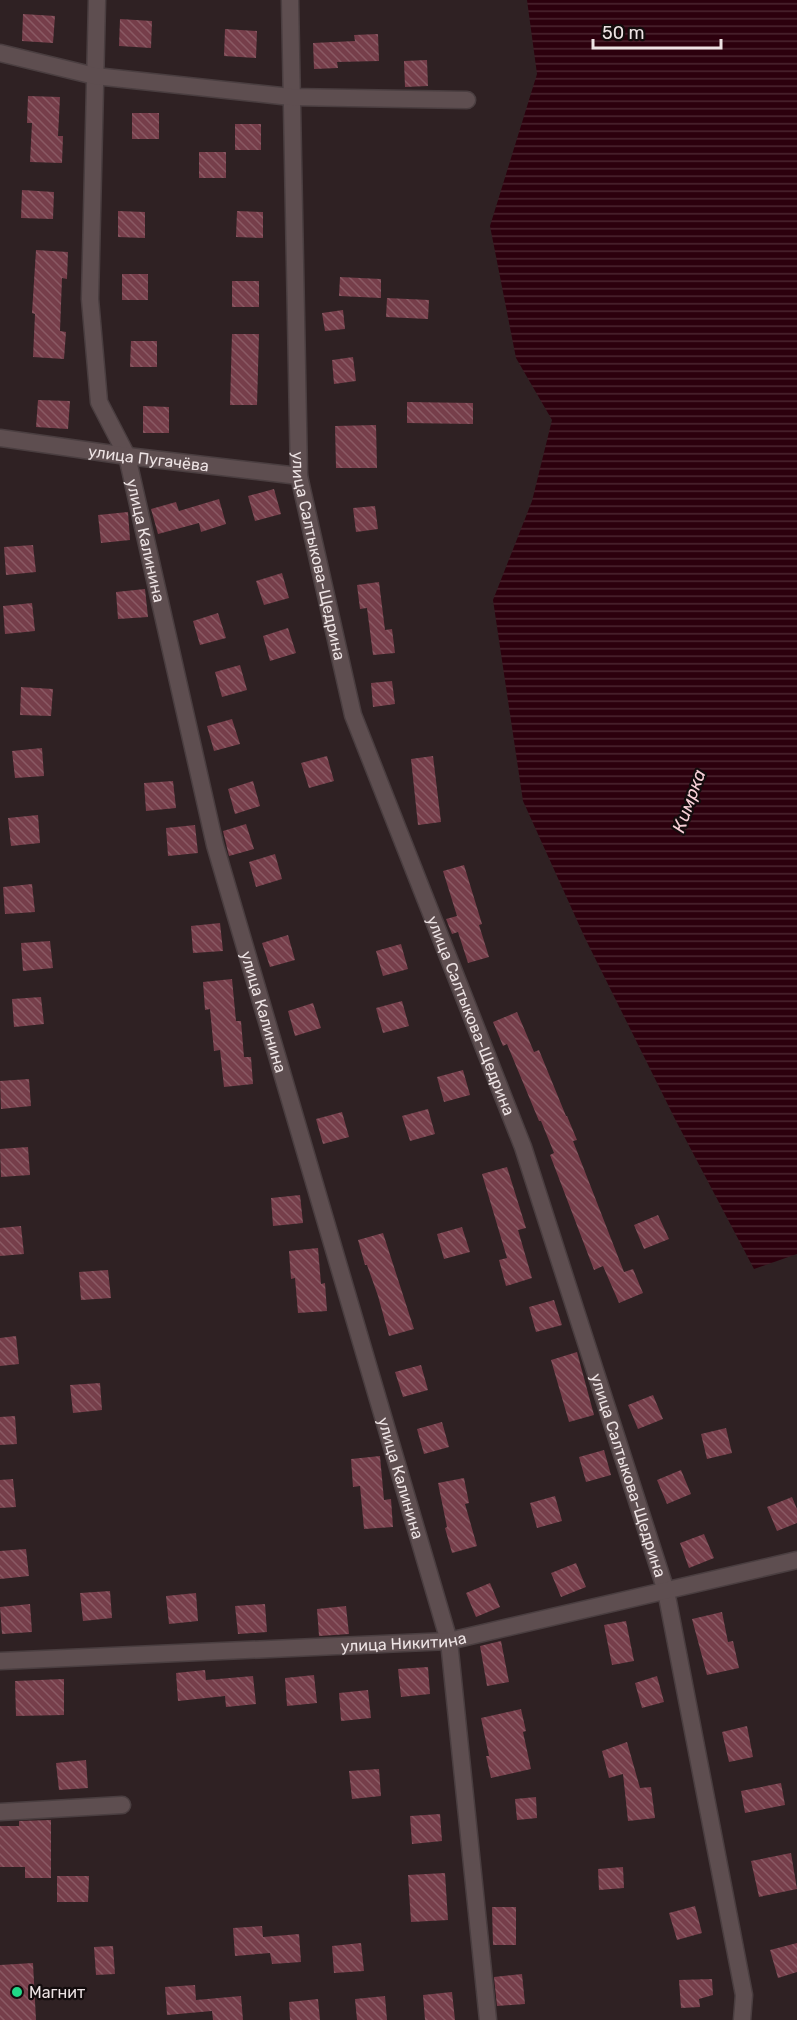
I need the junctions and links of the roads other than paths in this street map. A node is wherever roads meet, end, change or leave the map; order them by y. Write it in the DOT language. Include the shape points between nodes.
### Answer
graph roads {
  1 [pos="97,0"];
  2 [pos="290,0"];
  3 [pos="0,53"];
  4 [pos="95,76"];
  5 [pos="291,97"];
  6 [pos="467,100"];
  7 [pos="0,438"];
  8 [pos="127,456"];
  9 [pos="299,476"];
  10 [pos="797,1560"];
  11 [pos="666,1591"];
  12 [pos="449,1641"];
  13 [pos="0,1661"];
  14 [pos="122,1805"];
  15 [pos="0,1812"];
  16 [pos="488,2020"];
  17 [pos="742,2020"];
  1 -- 4 [label="street, улица Калинина"];
  2 -- 5 [label="street, улица Салтыкова-Щедрина"];
  3 -- 4 [label="street"];
  4 -- 5 [label="street"];
  4 -- 8 [label="street, улица Калинина" via="90,299 99,402"];
  5 -- 6 [label="street"];
  5 -- 9 [label="street, улица Салтыкова-Щедрина"];
  7 -- 8 [label="street, улица Пугачёва"];
  8 -- 9 [label="street, улица Пугачёва"];
  8 -- 12 [label="street, улица Калинина" via="215,845"];
  9 -- 11 [label="street, улица Салтыкова-Щедрина" via="352,716 524,1147"];
  10 -- 11 [label="street, улица Никитина"];
  11 -- 12 [label="street, улица Никитина"];
  11 -- 17 [label="street, улица Салтыкова-Щедрина" via="744,1995"];
  12 -- 13 [label="street, улица Никитина"];
  12 -- 16 [label="street, улица Калинина"];
  14 -- 15 [label="street"];
}
